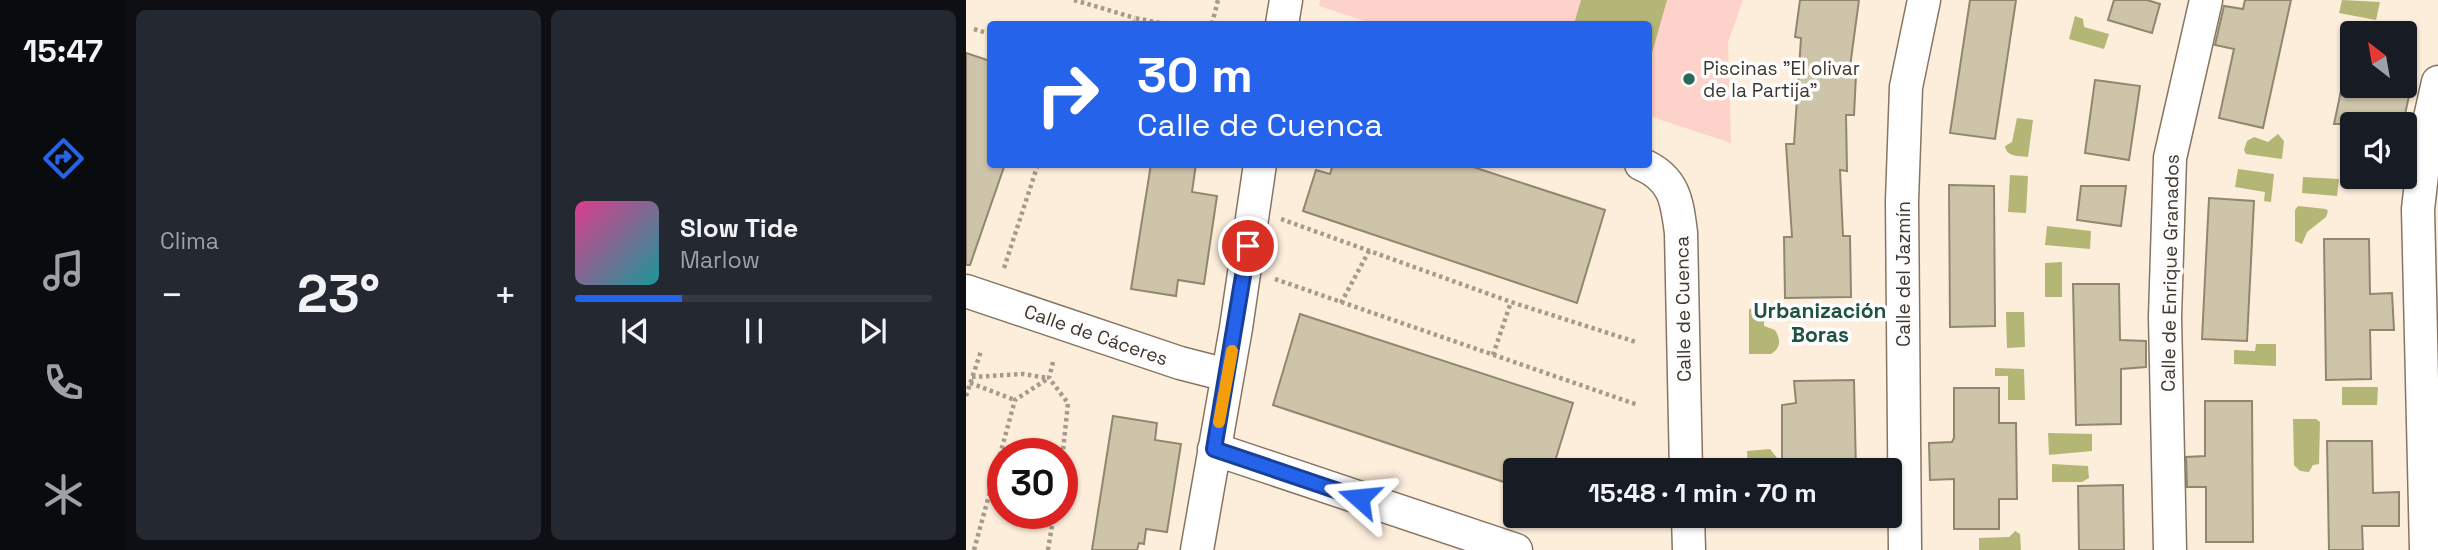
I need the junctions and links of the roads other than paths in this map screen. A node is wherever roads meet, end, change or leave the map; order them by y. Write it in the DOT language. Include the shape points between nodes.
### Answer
graph roads {
  1 [pos="1286,0"];
  2 [pos="1924,0"];
  3 [pos="2206,0"];
  4 [pos="1282,21"];
  5 [pos="2438,82"];
  6 [pos="1260,168"];
  7 [pos="1650,168"];
  8 [pos="966,291"];
  9 [pos="1227,375"];
  10 [pos="1214,449"];
  11 [pos="1686,458"];
  12 [pos="1688,528"];
  13 [pos="1197,550"];
  14 [pos="1516,550"];
  15 [pos="1689,550"];
  16 [pos="1905,550"];
  17 [pos="2170,550"];
  18 [pos="2426,550"];
  1 -- 4 [label="street"];
  2 -- 16 [label="street, Calle del Jazmín" via="1905,100"];
  3 -- 17 [label="street, Calle de Enrique Granados" via="2170,158 2165,317"];
  5 -- 18 [label="street" via="2418,209"];
  6 -- 9 [label="street"];
  7 -- 11 [label="street, Calle de Cuenca" via="1673,191 1679,213"];
  8 -- 9 [label="street, Calle de Cáceres"];
  9 -- 10 [label="street"];
  10 -- 13 [label="street"];
  10 -- 14 [label="street"];
  12 -- 15 [label="street"];
}
